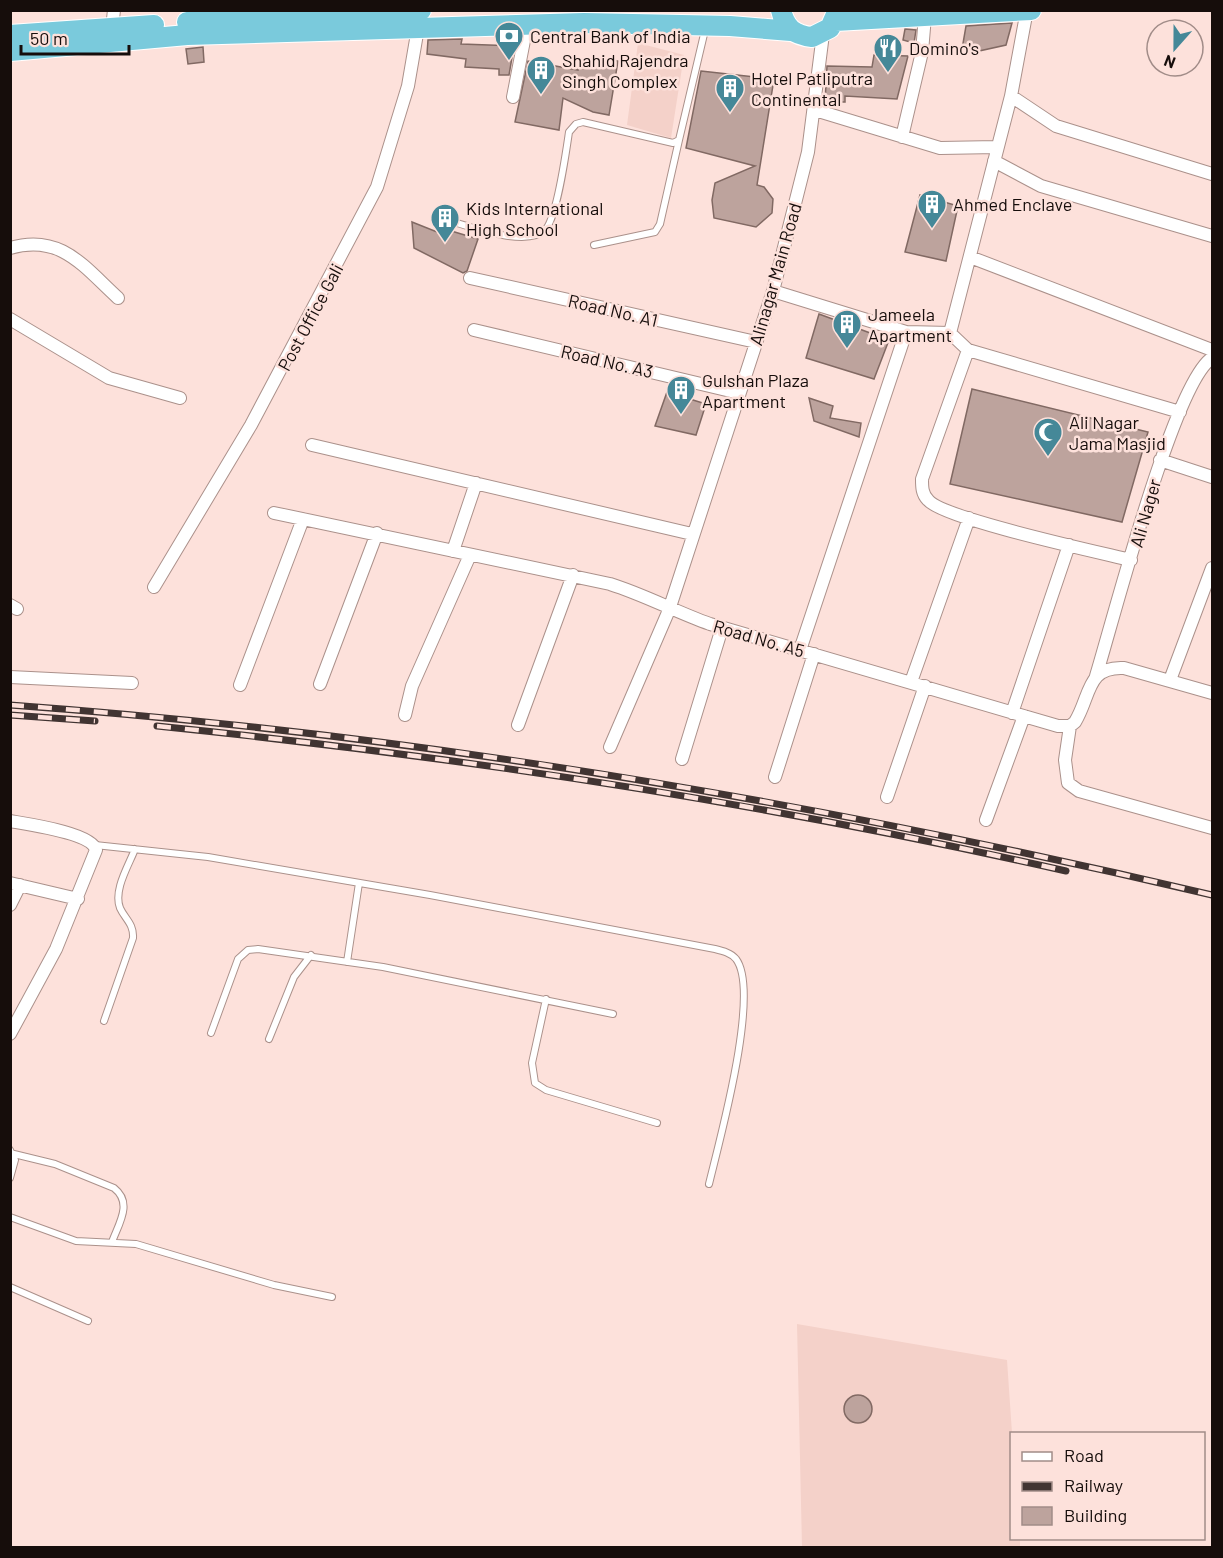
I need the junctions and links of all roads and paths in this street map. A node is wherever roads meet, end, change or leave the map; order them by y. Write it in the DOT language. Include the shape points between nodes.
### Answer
graph roads {
  1 [pos="781,10"];
  2 [pos="1028,11"];
  3 [pos="321,12"];
  4 [pos="217,15"];
  5 [pos="925,16"];
  6 [pos="113,19"];
  7 [pos="419,19"];
  8 [pos="832,22"];
  9 [pos="527,25"];
  10 [pos="706,26"];
  11 [pos="791,31"];
  12 [pos="10,35"];
  13 [pos="10,51"];
  14 [pos="1011,96"];
  15 [pos="513,97"];
  16 [pos="815,110"];
  17 [pos="902,137"];
  18 [pos="679,140"];
  19 [pos="997,147"];
  20 [pos="994,160"];
  21 [pos="1212,174"];
  22 [pos="438,217"];
  23 [pos="1212,236"];
  24 [pos="594,245"];
  25 [pos="10,248"];
  26 [pos="970,257"];
  27 [pos="470,278"];
  28 [pos="773,291"];
  29 [pos="118,298"];
  30 [pos="10,319"];
  31 [pos="474,330"];
  32 [pos="906,332"];
  33 [pos="950,333"];
  34 [pos="756,342"];
  35 [pos="968,350"];
  36 [pos="1212,350"];
  37 [pos="1212,358"];
  38 [pos="739,393"];
  39 [pos="180,398"];
  40 [pos="1180,412"];
  41 [pos="312,445"];
  42 [pos="1160,460"];
  43 [pos="1212,477"];
  44 [pos="476,483"];
  45 [pos="274,513"];
  46 [pos="969,518"];
  47 [pos="303,519"];
  48 [pos="377,533"];
  49 [pos="692,534"];
  50 [pos="1069,545"];
  51 [pos="453,551"];
  52 [pos="470,555"];
  53 [pos="1131,560"];
  54 [pos="1212,568"];
  55 [pos="573,575"];
  56 [pos="154,587"];
  57 [pos="669,610"];
  58 [pos="722,628"];
  59 [pos="800,650"];
  60 [pos="814,654"];
  61 [pos="1096,676"];
  62 [pos="10,677"];
  63 [pos="1170,680"];
  64 [pos="911,682"];
  65 [pos="132,683"];
  66 [pos="320,684"];
  67 [pos="240,685"];
  68 [pos="925,686"];
  69 [pos="1212,693"];
  70 [pos="405,715"];
  71 [pos="1018,715"];
  72 [pos="518,725"];
  73 [pos="1070,726"];
  74 [pos="610,747"];
  75 [pos="682,759"];
  76 [pos="775,777"];
  77 [pos="887,797"];
  78 [pos="986,820"];
  79 [pos="10,821"];
  80 [pos="1212,828"];
  81 [pos="95,845"];
  82 [pos="135,849"];
  83 [pos="359,883"];
  84 [pos="15,884"];
  85 [pos="78,899"];
  86 [pos="10,905"];
  87 [pos="310,956"];
  88 [pos="347,962"];
  89 [pos="546,999"];
  90 [pos="612,1014"];
  91 [pos="104,1021"];
  92 [pos="211,1033"];
  93 [pos="10,1034"];
  94 [pos="269,1039"];
  95 [pos="657,1123"];
  96 [pos="12,1152"];
  97 [pos="10,1178"];
  98 [pos="709,1184"];
  99 [pos="10,1217"];
  100 [pos="112,1242"];
  101 [pos="10,1287"];
  102 [pos="332,1297"];
  103 [pos="88,1322"];
  1 -- 11 [label="highway"];
  2 -- 5 [label="highway"];
  2 -- 14 [label="street"];
  3 -- 4 [label="highway"];
  3 -- 7 [label="highway"];
  4 -- 6 [label="highway"];
  5 -- 8 [label="highway"];
  5 -- 17 [label="street" via="922,52"];
  6 -- 12 [label="highway"];
  7 -- 9 [label="highway"];
  7 -- 13 [label="highway"];
  7 -- 56 [label="street, Post Office Gali" via="408,86 377,187 261,408"];
  8 -- 11 [label="highway" via="812,37"];
  8 -- 16 [label="street, Alinagar Main Road"];
  9 -- 10 [label="highway"];
  9 -- 15 [label="street"];
  10 -- 11 [label="highway"];
  10 -- 18 [label="lane"];
  14 -- 19 [label="street"];
  14 -- 21 [label="street" via="1056,126"];
  16 -- 17 [label="street"];
  16 -- 28 [label="street, Alinagar Main Road"];
  17 -- 19 [label="street" via="940,147"];
  18 -- 22 [label="lane" via="673,142 583,122 576,124 569,132 550,224 535,236 515,237"];
  18 -- 24 [label="lane" via="660,224 655,231"];
  19 -- 20 [label="street"];
  20 -- 23 [label="street" via="1041,186"];
  20 -- 26 [label="street"];
  25 -- 29 [label="street" via="34,243 54,246"];
  26 -- 33 [label="street"];
  26 -- 36 [label="street"];
  27 -- 34 [label="street, Road No. A1"];
  28 -- 32 [label="street"];
  28 -- 34 [label="street, Alinagar Main Road"];
  30 -- 39 [label="street" via="109,378"];
  31 -- 38 [label="street, Road No. A3"];
  32 -- 33 [label="street"];
  32 -- 59 [label="street"];
  33 -- 35 [label="street"];
  34 -- 38 [label="street, Alinagar Main Road"];
  35 -- 40 [label="street"];
  35 -- 46 [label="street" via="922,478 929,502"];
  37 -- 40 [label="street, Ali Nager" via="1200,370"];
  38 -- 49 [label="street, Alinagar Main Road"];
  40 -- 42 [label="street, Ali Nager"];
  41 -- 44 [label="street"];
  42 -- 43 [label="street"];
  42 -- 53 [label="street, Ali Nager"];
  44 -- 49 [label="street"];
  44 -- 51 [label="street"];
  45 -- 47 [label="street, Road No. A5"];
  46 -- 50 [label="street"];
  46 -- 64 [label="street"];
  47 -- 48 [label="street, Road No. A5"];
  47 -- 67 [label="street"];
  48 -- 51 [label="street, Road No. A5"];
  48 -- 66 [label="street"];
  49 -- 57 [label="street, Alinagar Main Road"];
  50 -- 53 [label="street"];
  50 -- 71 [label="street"];
  51 -- 52 [label="street, Road No. A5"];
  52 -- 55 [label="street, Road No. A5"];
  52 -- 70 [label="street" via="412,686"];
  53 -- 61 [label="street, Ali Nager"];
  54 -- 63 [label="street"];
  55 -- 57 [label="street, Road No. A5" via="629,590"];
  55 -- 72 [label="street"];
  57 -- 58 [label="street, Road No. A5"];
  57 -- 74 [label="street, Alinagar Main Road"];
  58 -- 59 [label="street, Road No. A5"];
  58 -- 75 [label="street"];
  59 -- 60 [label="street, Road No. A5"];
  60 -- 64 [label="street, Road No. A5"];
  60 -- 76 [label="street"];
  61 -- 63 [label="street" via="1111,668"];
  61 -- 73 [label="street" via="1079,716"];
  62 -- 65 [label="street"];
  63 -- 69 [label="street"];
  64 -- 68 [label="street, Road No. A5"];
  68 -- 71 [label="street, Road No. A5"];
  68 -- 77 [label="street"];
  71 -- 73 [label="street, Road No. A5"];
  71 -- 78 [label="street"];
  73 -- 80 [label="street" via="1065,760 1068,783 1079,791"];
  79 -- 81 [label="street" via="73,835"];
  81 -- 82 [label="lane"];
  81 -- 85 [label="street" via="95,855"];
  82 -- 83 [label="lane" via="208,857"];
  82 -- 91 [label="lane" via="119,892 133,938"];
  83 -- 88 [label="lane"];
  83 -- 98 [label="lane" via="716,949 732,956 742,980 741,1027"];
  84 -- 85 [label="street"];
  84 -- 86 [label="street"];
  85 -- 93 [label="street" via="47,968"];
  87 -- 88 [label="lane"];
  87 -- 92 [label="lane" via="270,949 242,953"];
  87 -- 94 [label="lane" via="294,977"];
  88 -- 89 [label="lane"];
  89 -- 90 [label="lane"];
  89 -- 95 [label="lane" via="532,1063 535,1083 546,1090"];
  96 -- 97 [label="lane" via="15,1160"];
  96 -- 100 [label="lane" via="55,1164 121,1194 125,1207"];
  99 -- 100 [label="lane" via="76,1241"];
  100 -- 102 [label="lane" via="136,1244 274,1285"];
  101 -- 103 [label="lane"];
}
